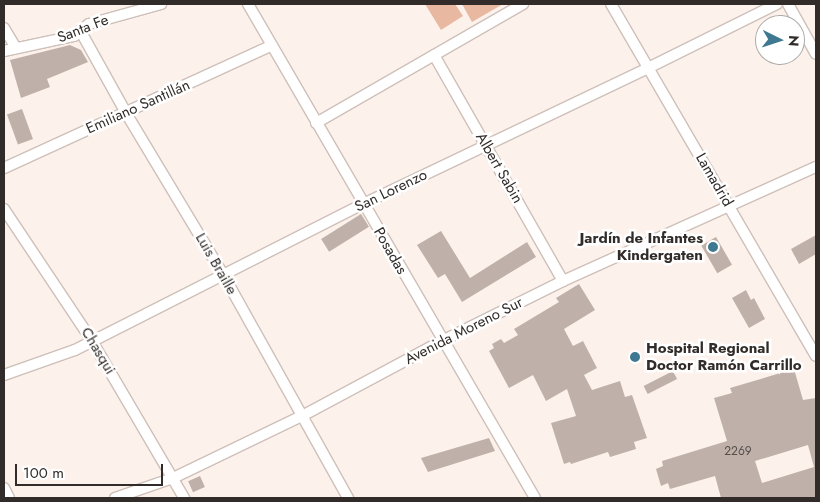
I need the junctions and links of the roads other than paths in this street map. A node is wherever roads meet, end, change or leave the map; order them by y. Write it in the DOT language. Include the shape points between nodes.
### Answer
graph roads {
  1 [pos="118,4"];
  2 [pos="161,4"];
  3 [pos="248,4"];
  4 [pos="523,4"];
  5 [pos="611,4"];
  6 [pos="777,4"];
  7 [pos="788,4"];
  8 [pos="124,14"];
  9 [pos="4,28"];
  10 [pos="81,32"];
  11 [pos="271,46"];
  12 [pos="16,48"];
  13 [pos="4,51"];
  14 [pos="816,54"];
  15 [pos="434,55"];
  16 [pos="650,67"];
  17 [pos="126,113"];
  18 [pos="316,123"];
  19 [pos="486,145"];
  20 [pos="816,167"];
  21 [pos="4,168"];
  22 [pos="363,204"];
  23 [pos="728,205"];
  24 [pos="4,209"];
  25 [pos="224,276"];
  26 [pos="563,281"];
  27 [pos="92,341"];
  28 [pos="442,341"];
  29 [pos="816,356"];
  30 [pos="4,375"];
  31 [pos="302,416"];
  32 [pos="172,478"];
  33 [pos="4,488"];
  34 [pos="9,498"];
  35 [pos="115,498"];
  36 [pos="184,498"];
  37 [pos="348,498"];
  38 [pos="534,498"];
  1 -- 8 [label="street"];
  2 -- 8 [label="street, Santa Fe"];
  3 -- 11 [label="street, Posadas"];
  4 -- 15 [label="street"];
  5 -- 16 [label="street, Lamadrid"];
  6 -- 16 [label="street, San Lorenzo"];
  7 -- 14 [label="street"];
  8 -- 10 [label="street, Santa Fe" via="90,24"];
  9 -- 12 [label="street"];
  10 -- 12 [label="street, Santa Fe"];
  10 -- 17 [label="street, Luis Braille"];
  11 -- 17 [label="street, Emiliano Santillán"];
  11 -- 18 [label="street, Posadas"];
  12 -- 13 [label="street, Santa Fe"];
  15 -- 18 [label="street"];
  15 -- 19 [label="street, Albert Sabin"];
  16 -- 19 [label="street, San Lorenzo"];
  16 -- 23 [label="street, Lamadrid"];
  17 -- 21 [label="street, Emiliano Santillán"];
  17 -- 25 [label="street, Luis Braille"];
  18 -- 22 [label="street, Posadas"];
  19 -- 22 [label="street, San Lorenzo"];
  19 -- 26 [label="street, Albert Sabin"];
  20 -- 23 [label="street, Avenida Moreno Sur"];
  22 -- 25 [label="street, San Lorenzo"];
  22 -- 28 [label="street, Posadas"];
  23 -- 26 [label="street, Avenida Moreno Sur"];
  23 -- 29 [label="street, Lamadrid"];
  24 -- 27 [label="street, Chasqui"];
  25 -- 27 [label="street, San Lorenzo"];
  25 -- 31 [label="street, Luis Braille"];
  26 -- 28 [label="street, Avenida Moreno Sur"];
  27 -- 30 [label="street, San Lorenzo" via="63,355"];
  27 -- 32 [label="street, Chasqui"];
  28 -- 31 [label="street, Avenida Moreno Sur"];
  28 -- 38 [label="street, Posadas"];
  31 -- 32 [label="street, Avenida Moreno Sur"];
  31 -- 37 [label="street, Luis Braille"];
  32 -- 35 [label="street, Avenida Moreno Sur"];
  32 -- 36 [label="street, Chasqui"];
  33 -- 34 [label="street"];
}
